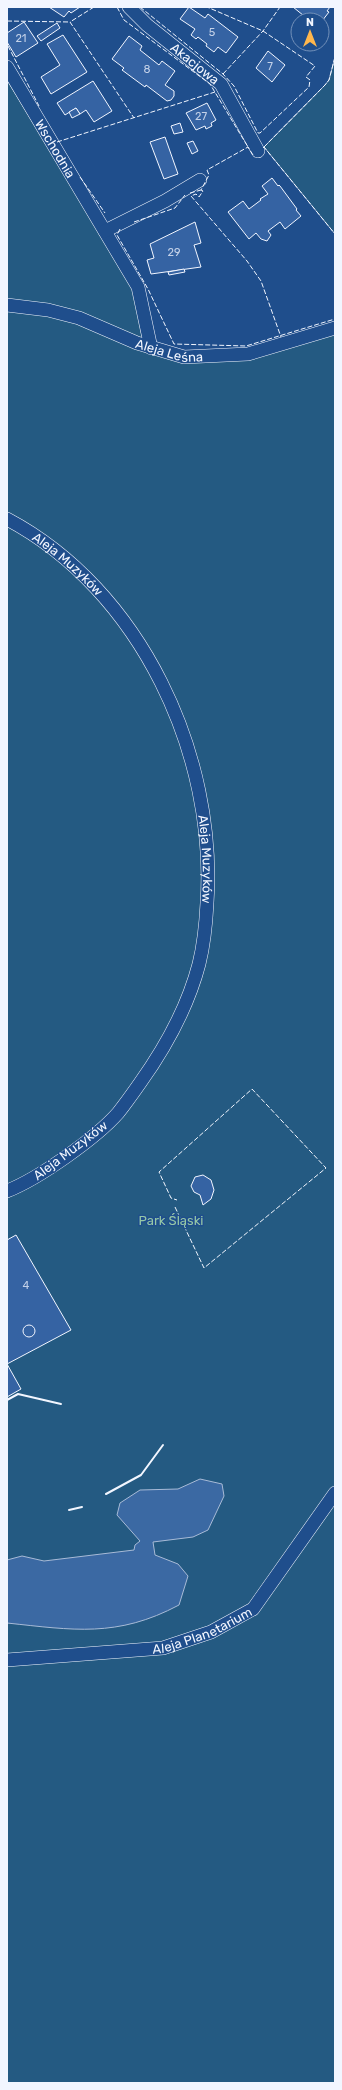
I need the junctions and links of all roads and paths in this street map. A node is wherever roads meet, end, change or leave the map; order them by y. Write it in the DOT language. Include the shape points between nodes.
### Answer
graph roads {
  1 [pos="129,7"];
  2 [pos="7,67"];
  3 [pos="258,151"];
  4 [pos="200,180"];
  5 [pos="105,231"];
  6 [pos="7,305"];
  7 [pos="335,328"];
  8 [pos="151,348"];
  9 [pos="7,519"];
  10 [pos="7,1191"];
  11 [pos="335,1493"];
  12 [pos="7,1660"];
  1 -- 3 [label="street, Akacjowa" via="147,25 221,84"];
  2 -- 5 [label="street, Wschodnia"];
  4 -- 5 [label="street"];
  5 -- 8 [label="street, Wschodnia" via="138,287"];
  6 -- 8 [label="street, Aleja Leśna" via="48,310 79,318"];
  7 -- 8 [label="street, Aleja Leśna" via="248,354 184,356"];
  9 -- 10 [label="street, Aleja Muzyków" via="47,545 92,584 147,658 160,681 193,766 203,809 208,870 206,914 199,965 184,1008 148,1071 117,1114 99,1130 55,1164"];
  11 -- 12 [label="street, Aleja Planetarium" via="253,1609 211,1632 163,1648"];
}
